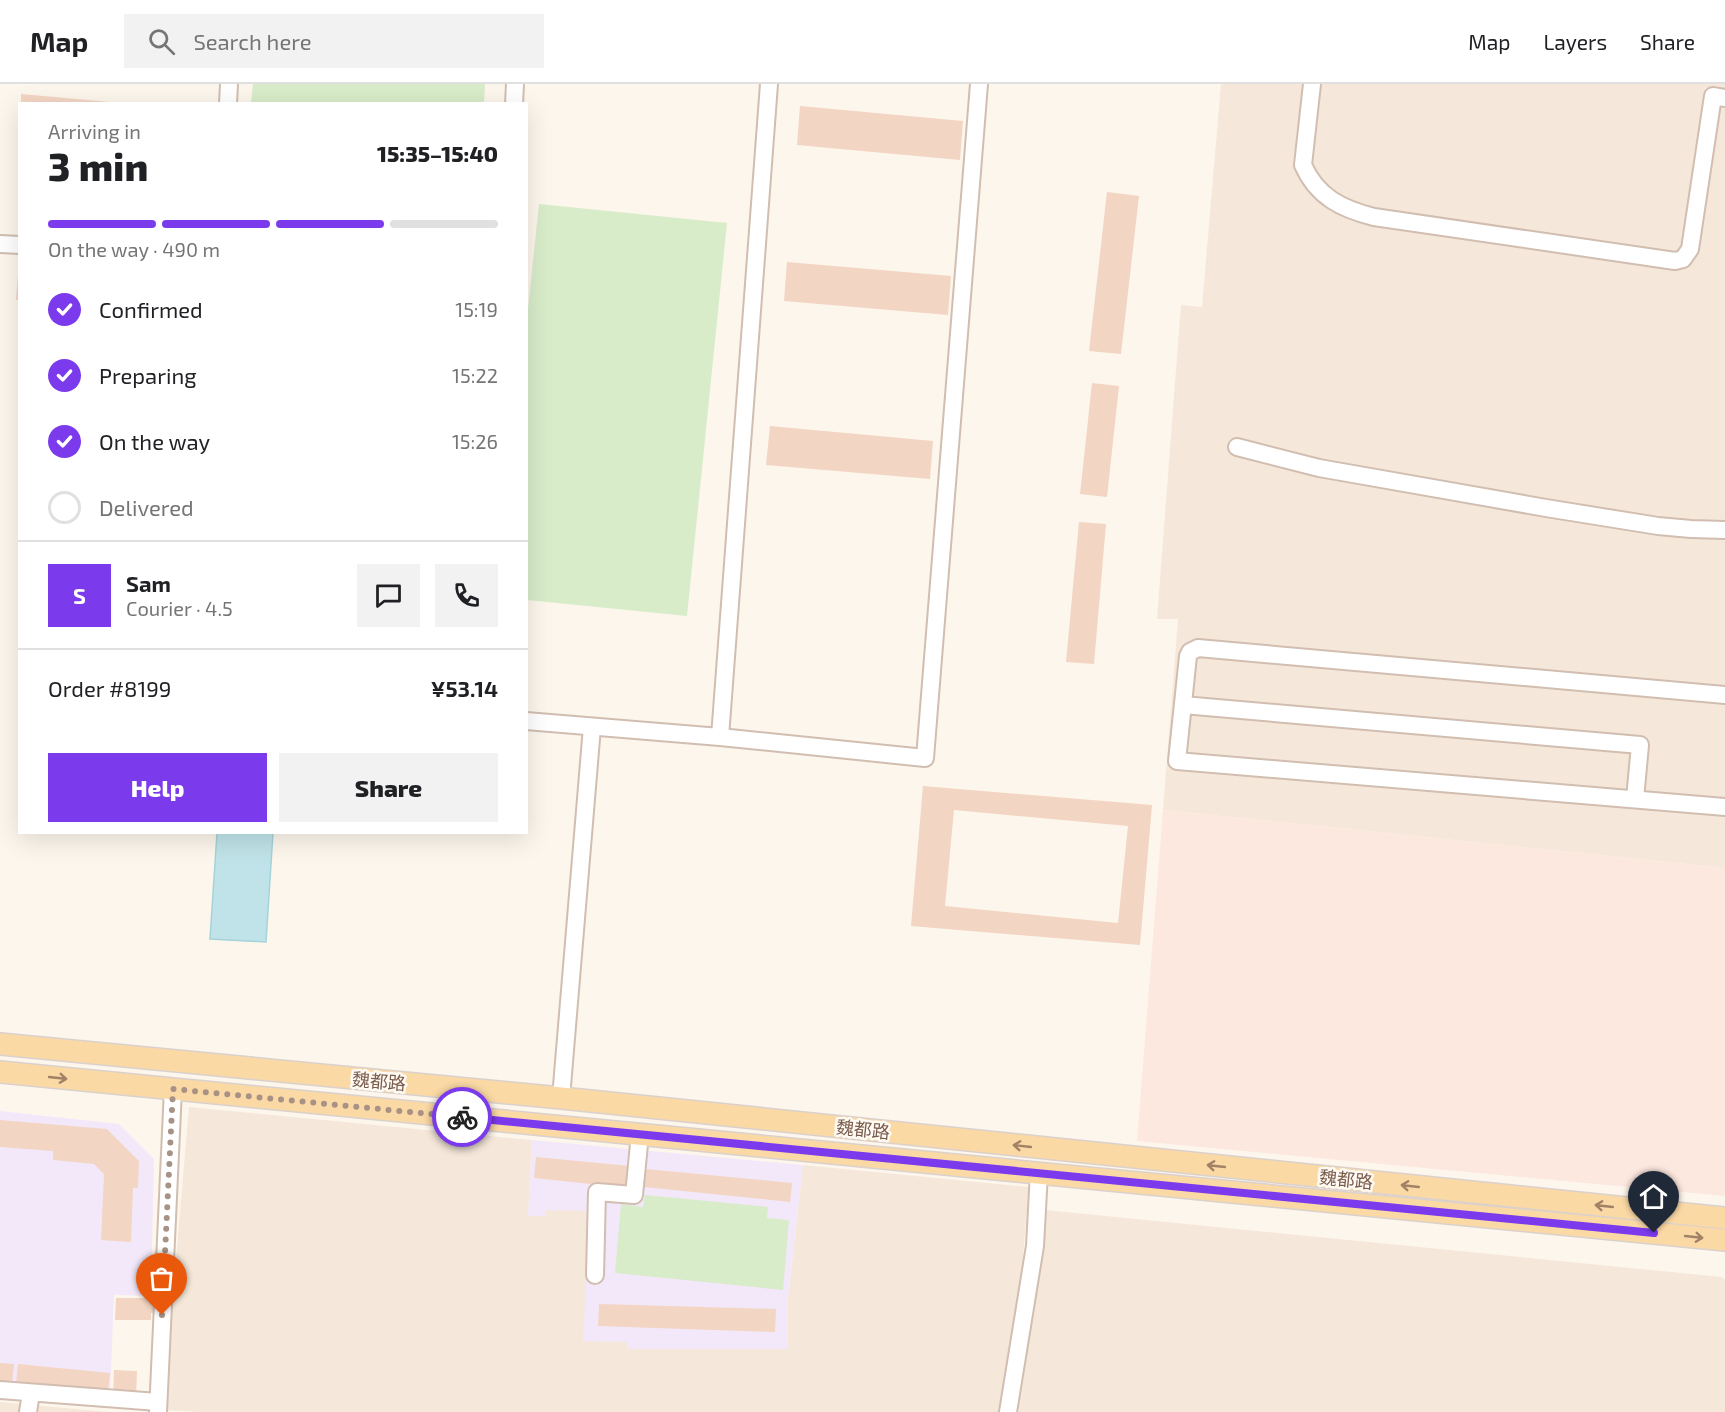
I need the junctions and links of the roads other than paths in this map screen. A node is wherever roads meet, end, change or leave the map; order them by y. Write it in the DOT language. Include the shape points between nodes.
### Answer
graph roads {
  1 [pos="229,84"];
  2 [pos="515,84"];
  3 [pos="769,84"];
  4 [pos="979,84"];
  5 [pos="1312,84"];
  6 [pos="1725,98"];
  7 [pos="228,102"];
  8 [pos="514,102"];
  9 [pos="0,244"];
  10 [pos="18,245"];
  11 [pos="1237,447"];
  12 [pos="1725,530"];
  13 [pos="1725,695"];
  14 [pos="1183,705"];
  15 [pos="528,721"];
  16 [pos="592,727"];
  17 [pos="720,737"];
  18 [pos="1635,799"];
  19 [pos="1725,807"];
  20 [pos="0,1044"];
  21 [pos="0,1072"];
  22 [pos="173,1089"];
  23 [pos="561,1098"];
  24 [pos="640,1134"];
  25 [pos="1039,1173"];
  26 [pos="1725,1218"];
  27 [pos="1725,1240"];
  28 [pos="595,1275"];
  29 [pos="0,1390"];
  30 [pos="30,1393"];
  31 [pos="158,1407"];
  32 [pos="28,1412"];
  33 [pos="1008,1412"];
  1 -- 7 [label="street"];
  2 -- 8 [label="street"];
  3 -- 17 [label="street"];
  4 -- 17 [label="street" via="925,758"];
  5 -- 6 [label="street" via="1303,165 1316,186 1343,208 1374,217 1675,261 1683,259 1690,249 1713,96"];
  9 -- 10 [label="street"];
  11 -- 12 [label="street" via="1319,468 1546,508 1658,525"];
  13 -- 14 [label="street" via="1198,648 1188,656"];
  14 -- 18 [label="street" via="1640,745"];
  14 -- 18 [label="street" via="1178,761"];
  15 -- 16 [label="street"];
  16 -- 17 [label="street"];
  16 -- 23 [label="street"];
  18 -- 19 [label="street"];
  20 -- 23 [label="main road, 魏都路"];
  21 -- 22 [label="main road, 魏都路, one-way"];
  22 -- 24 [label="main road, 魏都路"];
  22 -- 31 [label="street"];
  26 -- 23 [label="main road, 魏都路, one-way"];
  24 -- 25 [label="main road, 魏都路"];
  24 -- 28 [label="street" via="634,1196 597,1192"];
  25 -- 27 [label="main road, 魏都路, one-way"];
  25 -- 33 [label="street" via="1035,1246"];
  29 -- 30 [label="street"];
  30 -- 31 [label="street"];
  30 -- 32 [label="street"];
}
